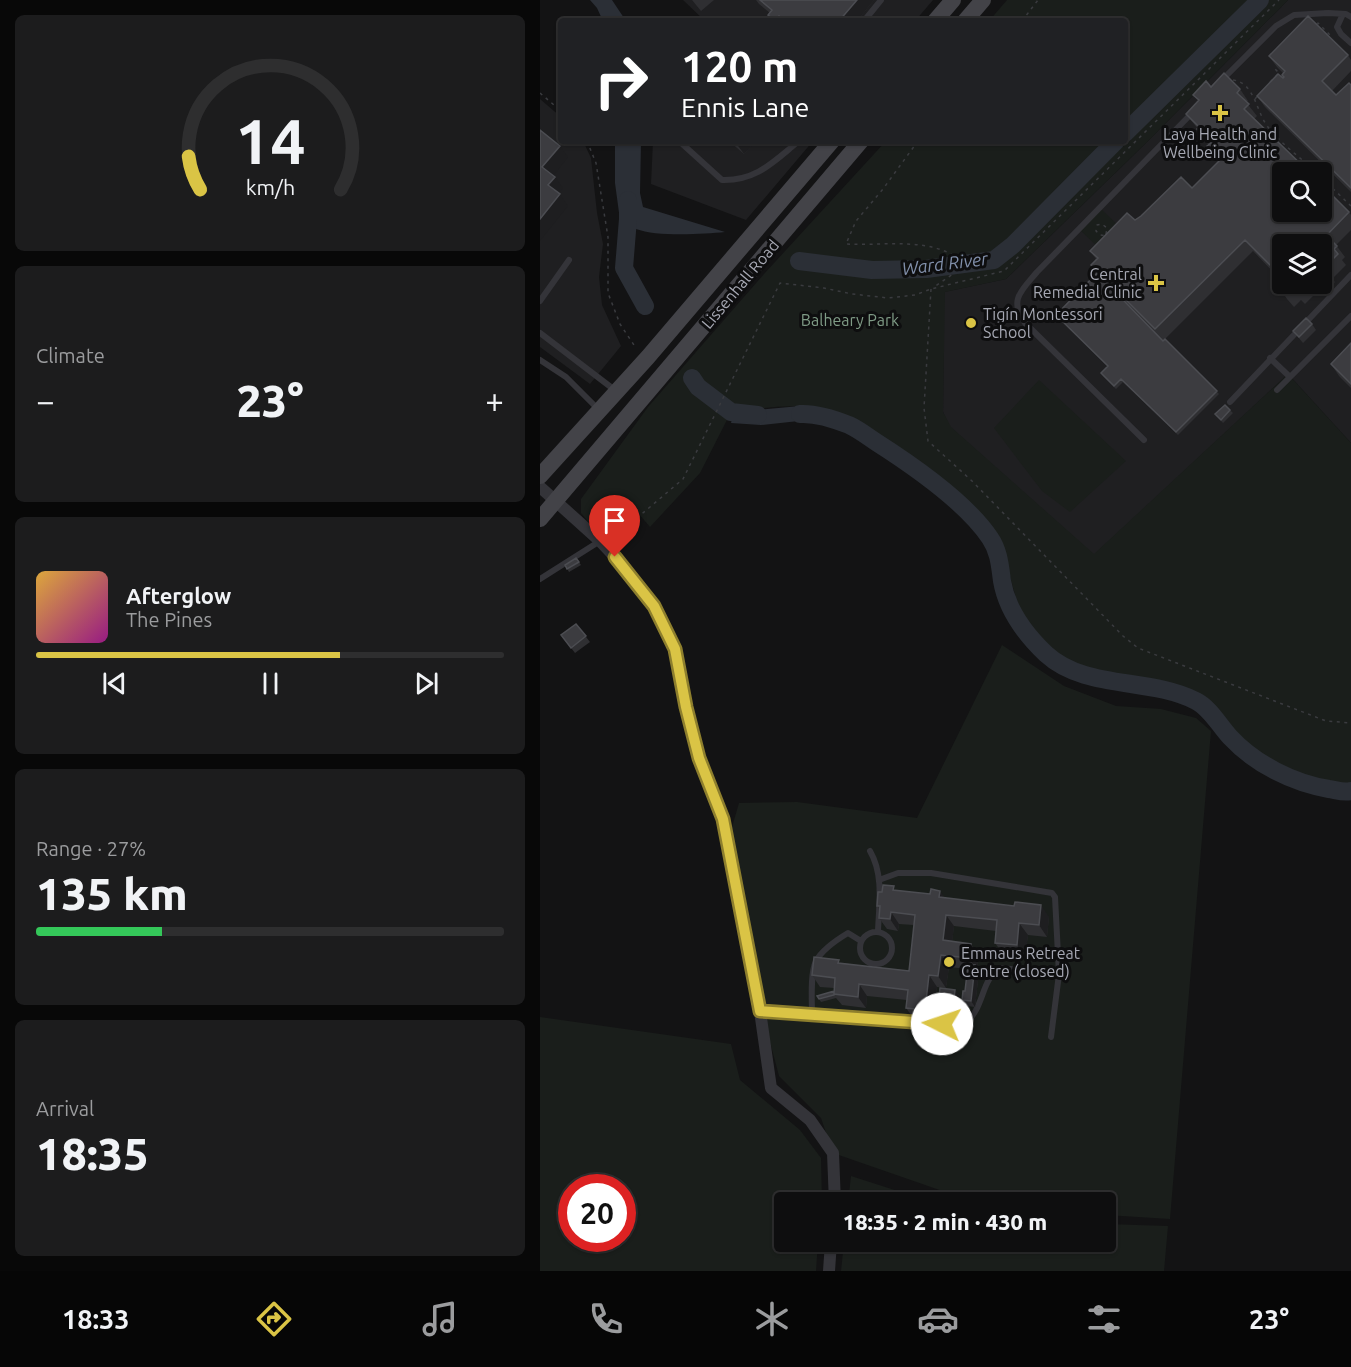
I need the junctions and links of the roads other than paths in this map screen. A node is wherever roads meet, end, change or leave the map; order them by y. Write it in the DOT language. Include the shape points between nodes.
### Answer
graph roads {
  1 [pos="881,0"];
  2 [pos="952,0"];
  3 [pos="983,0"];
  4 [pos="1343,14"];
  5 [pos="1351,17"];
  6 [pos="866,18"];
  7 [pos="937,18"];
  8 [pos="968,18"];
  9 [pos="1351,43"];
  10 [pos="1216,87"];
  11 [pos="1201,103"];
  12 [pos="682,144"];
  13 [pos="795,144"];
  14 [pos="829,144"];
  15 [pos="858,144"];
  16 [pos="569,260"];
  17 [pos="1351,275"];
  18 [pos="540,301"];
  19 [pos="1351,316"];
  20 [pos="540,333"];
  21 [pos="1270,358"];
  22 [pos="541,362"];
  23 [pos="1290,377"];
  24 [pos="1277,390"];
  25 [pos="618,392"];
  26 [pos="1230,402"];
  27 [pos="600,411"];
  28 [pos="619,428"];
  29 [pos="1144,440"];
  30 [pos="540,476"];
  31 [pos="540,487"];
  32 [pos="555,501"];
  33 [pos="540,519"];
  34 [pos="600,541"];
  35 [pos="540,579"];
  36 [pos="870,852"];
  37 [pos="879,880"];
  38 [pos="878,931"];
  39 [pos="861,941"];
  40 [pos="1059,974"];
  41 [pos="760,1011"];
  42 [pos="812,1014"];
  43 [pos="1051,1037"];
  44 [pos="835,1192"];
  45 [pos="830,1252"];
  46 [pos="829,1271"];
  1 -- 6 [label="lane"];
  2 -- 7 [label="main road"];
  3 -- 8 [label="main road"];
  4 -- 5 [label="lane"];
  4 -- 9 [label="lane" via="1337,27"];
  4 -- 10 [label="lane" via="1294,15 1276,26"];
  11 -- 29 [label="lane" via="1037,272 1016,303 1025,323"];
  12 -- 13 [label="lane" via="722,180 735,180 758,174"];
  14 -- 25 [label="main road, Lissenhall Road"];
  15 -- 28 [label="main road, Lissenhall Road"];
  16 -- 18 [label="lane"];
  17 -- 21 [label="lane"];
  19 -- 23 [label="lane"];
  20 -- 25 [label="lane"];
  21 -- 23 [label="lane"];
  21 -- 26 [label="lane"];
  22 -- 27 [label="lane" via="566,377"];
  23 -- 24 [label="lane"];
  25 -- 27 [label="main road, Lissenhall Road"];
  27 -- 28 [label="main road"];
  27 -- 30 [label="main road, Lissenhall Road"];
  28 -- 32 [label="main road, Lissenhall Road"];
  31 -- 32 [label="street"];
  32 -- 33 [label="main road, Lissenhall Road"];
  32 -- 34 [label="street"];
  34 -- 35 [label="lane"];
  34 -- 41 [label="street" via="654,606 675,649 699,758 723,819"];
  36 -- 37 [label="lane"];
  37 -- 38 [label="lane"];
  37 -- 40 [label="lane" via="898,873 931,873 1052,893"];
  38 -- 39 [label="lane" via="868,933"];
  38 -- 39 [label="lane" via="892,945 891,955 884,962 864,960 859,951"];
  39 -- 42 [label="lane" via="848,933 816,960"];
  40 -- 42 [label="lane" via="1000,968 964,1026"];
  40 -- 43 [label="lane"];
  41 -- 42 [label="lane"];
  41 -- 44 [label="street" via="771,1088 810,1120 833,1153"];
  45 -- 46 [label="street"];
}
